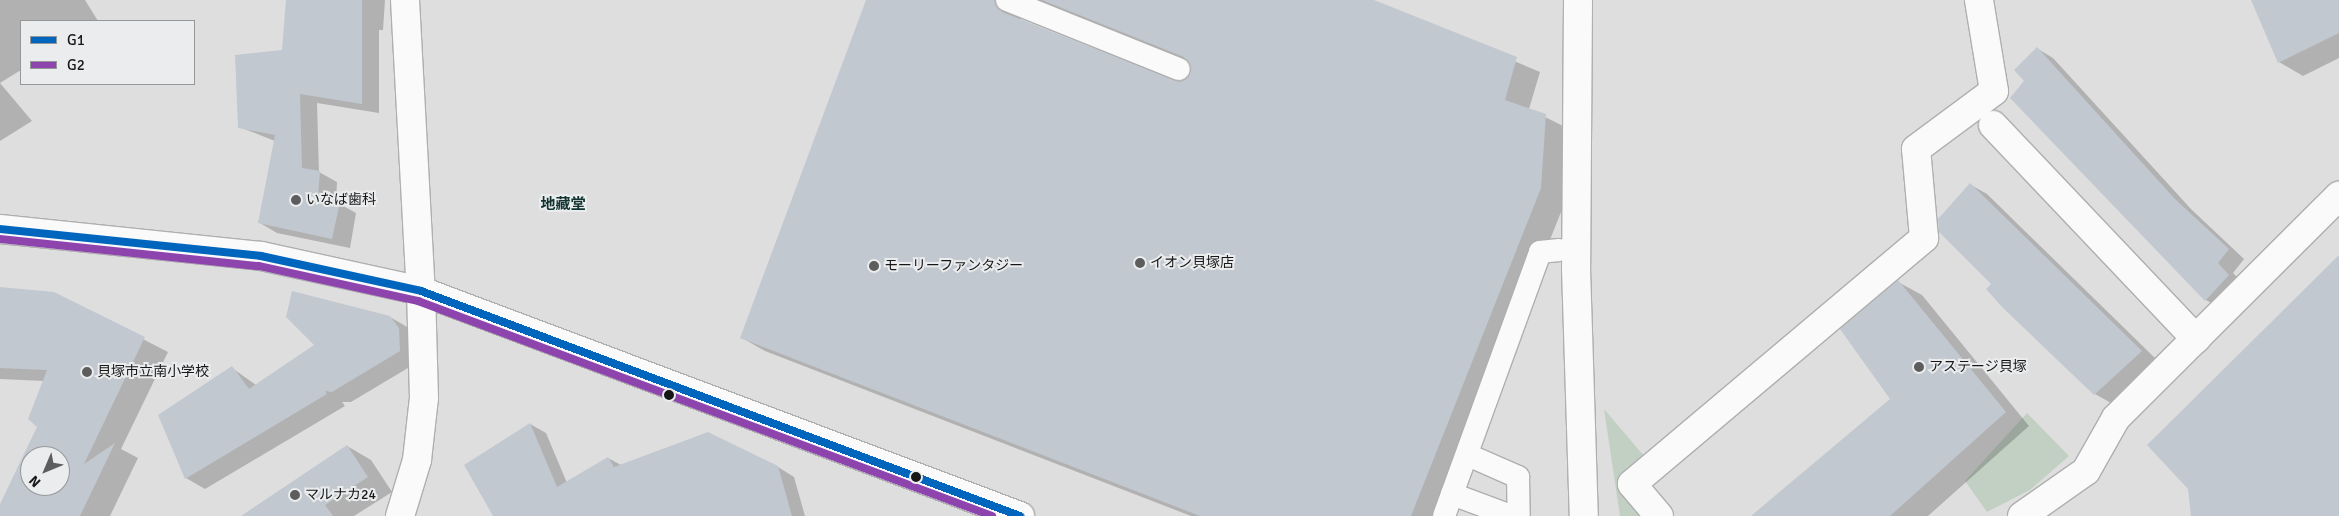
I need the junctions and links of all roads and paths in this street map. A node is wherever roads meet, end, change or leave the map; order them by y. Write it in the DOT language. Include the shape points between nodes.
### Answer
graph roads {
  1 [pos="405,0"];
  2 [pos="1007,0"];
  3 [pos="1578,0"];
  4 [pos="1979,0"];
  5 [pos="1179,69"];
  6 [pos="1993,125"];
  7 [pos="2339,196"];
  8 [pos="0,229"];
  9 [pos="1559,250"];
  10 [pos="422,291"];
  11 [pos="2196,339"];
  12 [pos="1468,456"];
  13 [pos="1452,494"];
  14 [pos="408,511"];
  15 [pos="1516,515"];
  16 [pos="1020,516"];
  17 [pos="1444,516"];
  18 [pos="1584,516"];
  19 [pos="1659,516"];
  20 [pos="2022,516"];
  1 -- 10 [label="street"];
  2 -- 5 [label="lane"];
  3 -- 18 [label="street" via="1576,268"];
  4 -- 19 [label="street" via="1994,91 1916,149 1924,238 1632,484"];
  6 -- 11 [label="street"];
  7 -- 11 [label="street"];
  8 -- 10 [label="street" via="261,256"];
  9 -- 12 [label="lane" via="1540,252"];
  10 -- 14 [label="street" via="424,398"];
  10 -- 16 [label="street"];
  11 -- 20 [label="street" via="2116,418 2086,471"];
  12 -- 13 [label="lane"];
  12 -- 15 [label="lane" via="1518,477"];
  13 -- 15 [label="lane"];
  13 -- 17 [label="lane"];
}
